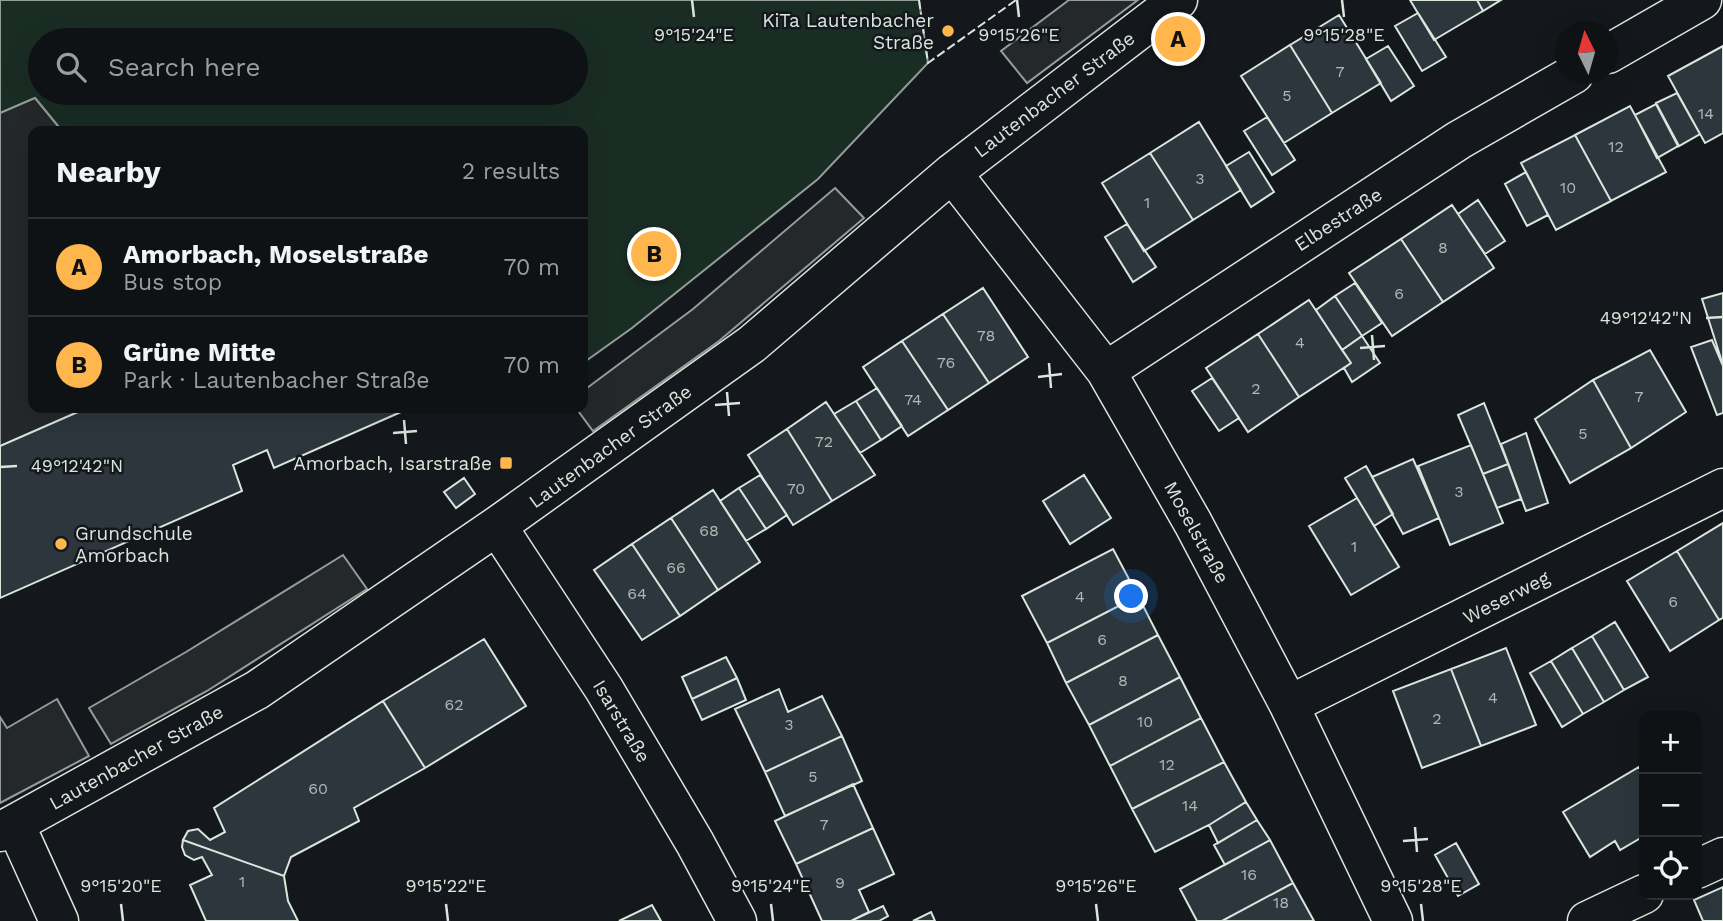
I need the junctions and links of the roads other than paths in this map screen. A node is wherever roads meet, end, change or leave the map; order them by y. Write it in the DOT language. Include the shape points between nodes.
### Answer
graph roads {
  1 [pos="1178,0"];
  2 [pos="1702,0"];
  3 [pos="1618,48"];
  4 [pos="1556,84"];
  5 [pos="952,173"];
  6 [pos="1106,371"];
  7 [pos="1723,488"];
  8 [pos="497,526"];
  9 [pos="1289,705"];
  10 [pos="8,828"];
  11 [pos="1723,857"];
  12 [pos="1702,867"];
  13 [pos="1639,896"];
  14 [pos="59,921"];
  15 [pos="737,921"];
  16 [pos="1393,921"];
  17 [pos="1587,921"];
  1 -- 5 [label="street, Lautenbacher Straße"];
  2 -- 3 [label="street"];
  4 -- 6 [label="street, Elbestraße" via="1459,139"];
  5 -- 6 [label="street, Moselstraße"];
  5 -- 8 [label="street, Lautenbacher Straße" via="752,344"];
  6 -- 9 [label="street, Moselstraße"];
  7 -- 9 [label="street, Weserweg"];
  8 -- 10 [label="street, Lautenbacher Straße" via="257,690"];
  8 -- 15 [label="street, Isarstraße" via="611,701"];
  9 -- 16 [label="street, Moselstraße"];
  10 -- 14 [label="street"];
  11 -- 12 [label="street"];
  13 -- 17 [label="street"];
}
